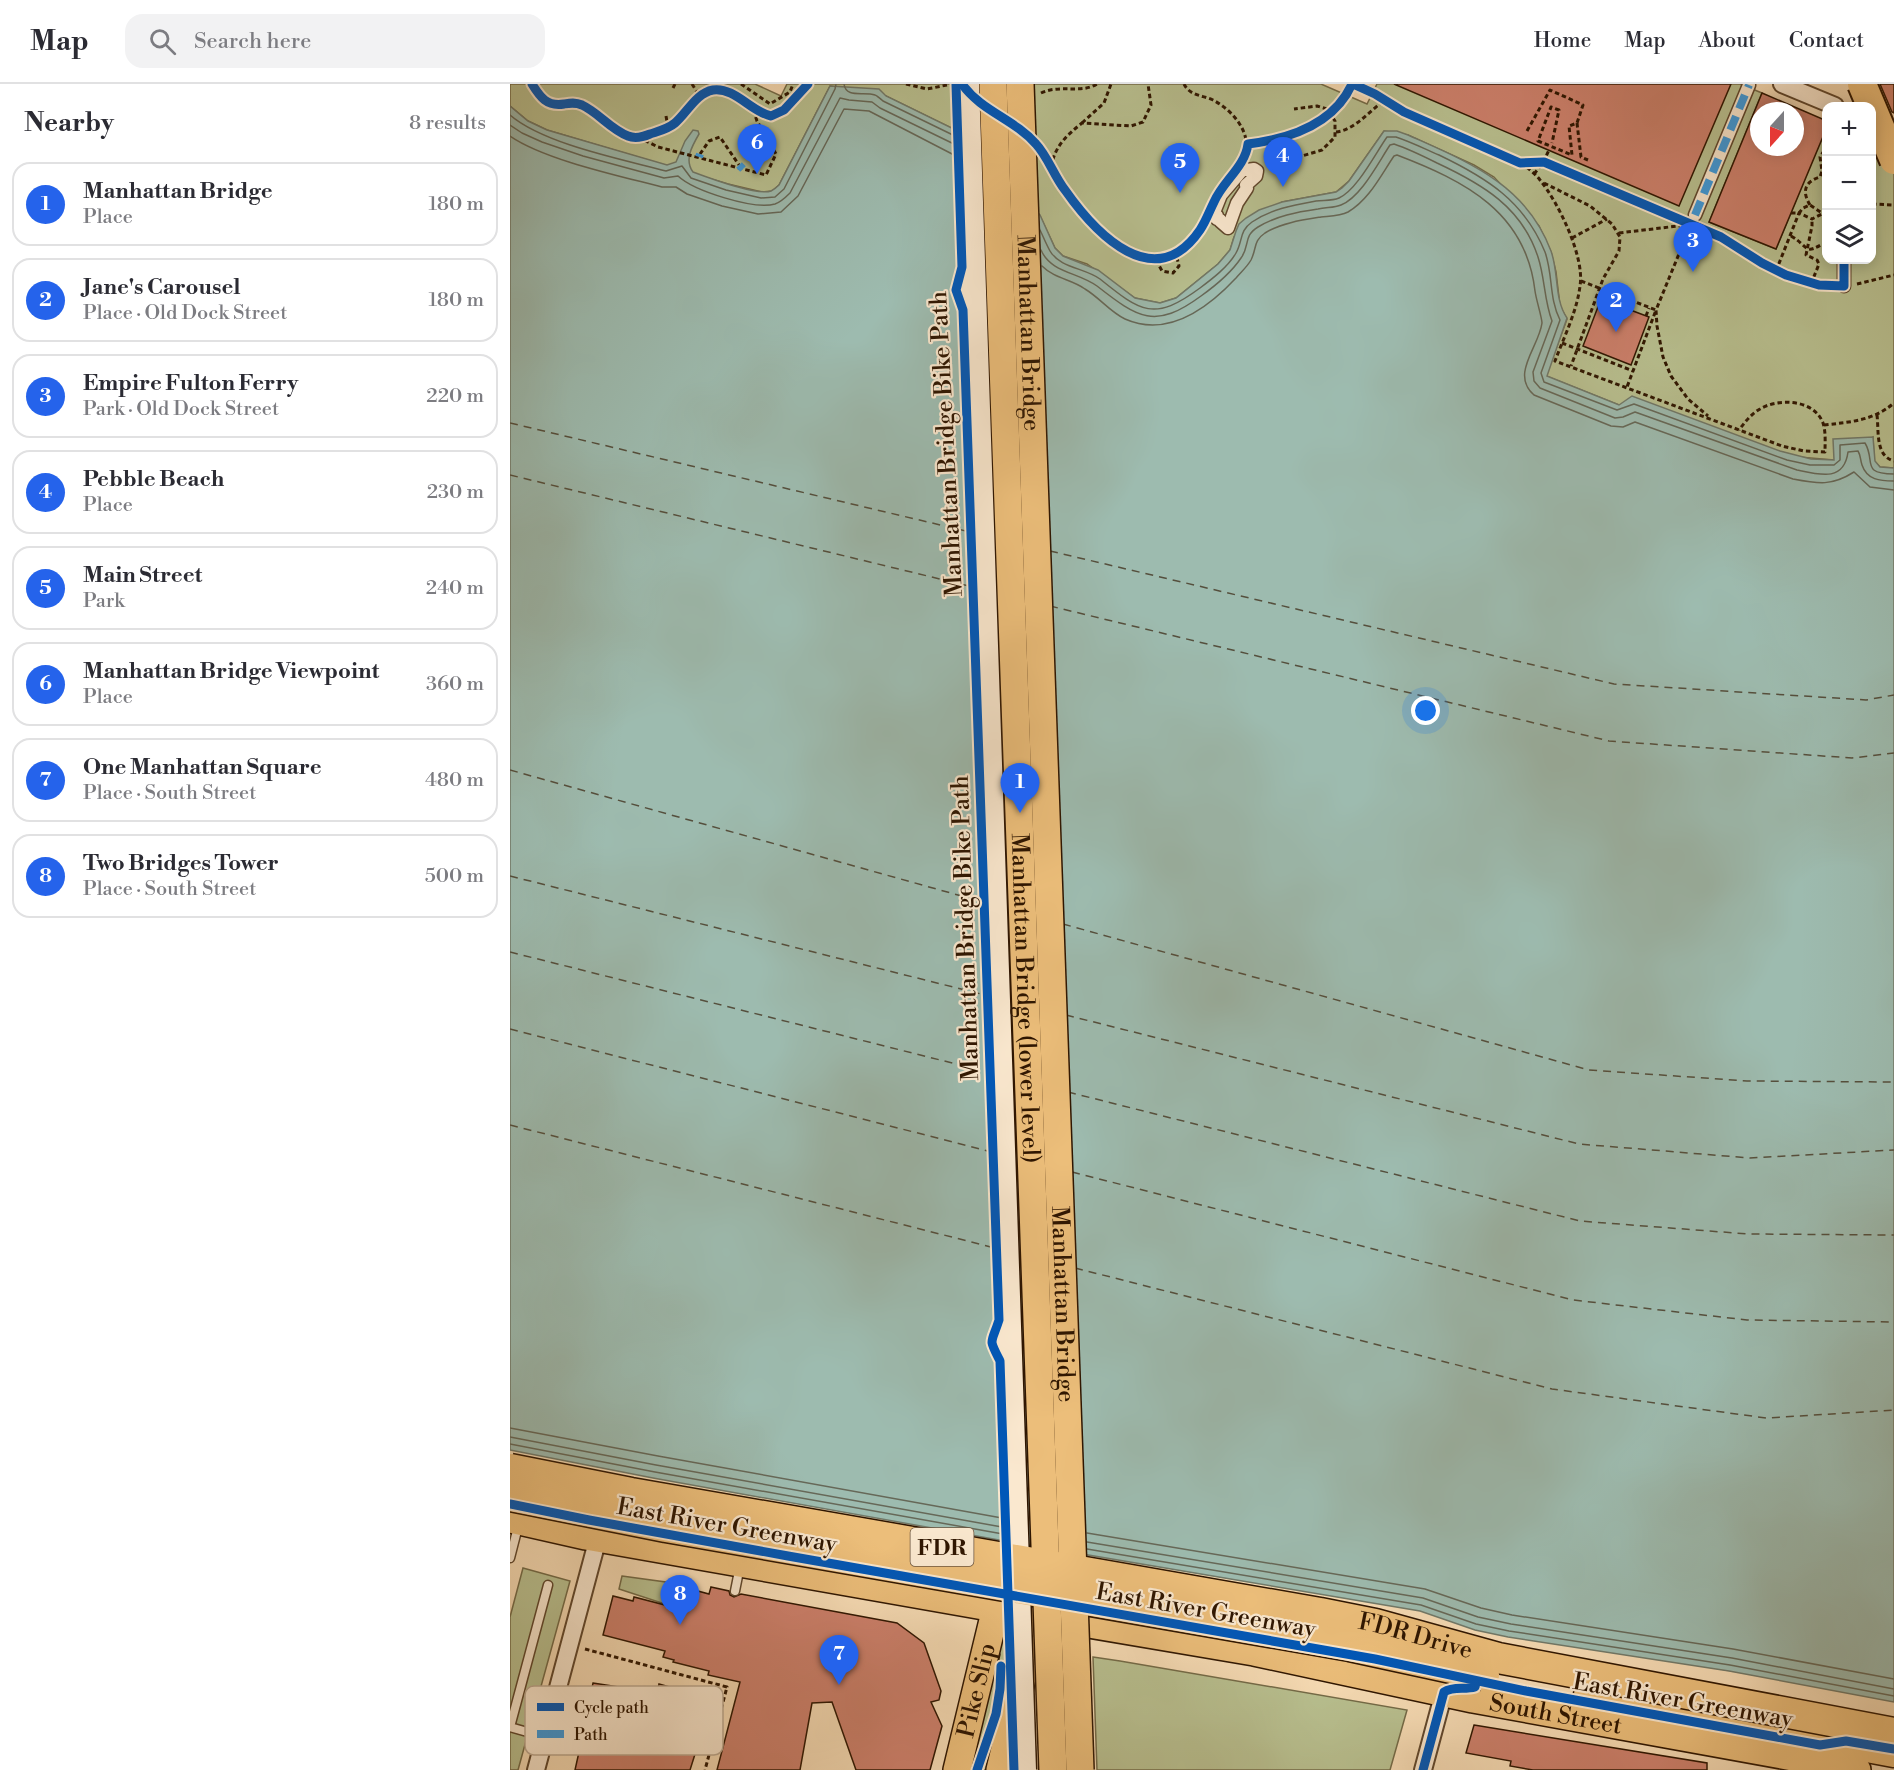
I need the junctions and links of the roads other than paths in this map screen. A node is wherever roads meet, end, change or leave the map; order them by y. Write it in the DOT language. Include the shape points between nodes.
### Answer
graph roads {
  1 [pos="967,84"];
  2 [pos="993,84"];
  3 [pos="1782,84"];
  4 [pos="1862,84"];
  5 [pos="1749,85"];
  6 [pos="1028,90"];
  7 [pos="1825,102"];
  8 [pos="1894,160"];
  9 [pos="1257,173"];
  10 [pos="1693,220"];
  11 [pos="1844,264"];
  12 [pos="1844,286"];
  13 [pos="510,1469"];
  14 [pos="513,1512"];
  15 [pos="598,1538"];
  16 [pos="510,1558"];
  17 [pos="741,1563"];
  18 [pos="548,1585"];
  19 [pos="735,1591"];
  20 [pos="996,1608"];
  21 [pos="1037,1615"];
  22 [pos="1375,1624"];
  23 [pos="559,1686"];
  24 [pos="1444,1692"];
  25 [pos="1894,1714"];
  26 [pos="510,1727"];
  27 [pos="525,1731"];
  28 [pos="1894,1733"];
  29 [pos="1894,1752"];
  30 [pos="540,1755"];
  31 [pos="1824,1766"];
  32 [pos="536,1770"];
  33 [pos="957,1770"];
  34 [pos="1000,1770"];
  35 [pos="1024,1770"];
  36 [pos="1053,1770"];
  37 [pos="1080,1770"];
  38 [pos="1423,1770"];
  39 [pos="1857,1770"];
  1 -- 35 [label="main road, bridge"];
  2 -- 36 [label="main road, Manhattan Bridge (lower level), bridge"];
  3 -- 7 [label="street"];
  4 -- 8 [label="highway, bridge"];
  5 -- 10 [label="street"];
  6 -- 37 [label="main road, Manhattan Bridge, bridge"];
  9 -- 9 [label="street" via="1244,168 1217,203 1213,215 1228,228 1246,185"];
  11 -- 12 [label="street"];
  13 -- 22 [label="highway, FDR Drive / FDR, bridge"];
  14 -- 15 [label="main road, South Street"];
  14 -- 16 [label="lane"];
  14 -- 29 [label="highway, FDR Drive / FDR, bridge" via="666,1527 1350,1646"];
  15 -- 17 [label="main road, South Street"];
  15 -- 23 [label="street"];
  17 -- 19 [label="lane"];
  17 -- 20 [label="main road, South Street"];
  18 -- 26 [label="lane"];
  20 -- 21 [label="main road, South Street"];
  20 -- 33 [label="main road, Pike Slip"];
  21 -- 24 [label="main road, South Street" via="1254,1652"];
  21 -- 34 [label="main road, Pike Slip"];
  22 -- 25 [label="highway, bridge"];
  22 -- 28 [label="highway, FDR Drive / FDR, bridge" via="1498,1658"];
  24 -- 31 [label="main road, South Street"];
  24 -- 38 [label="street"];
  26 -- 27 [label="lane"];
  30 -- 32 [label="street"];
  31 -- 39 [label="main road, South Street"];
}
